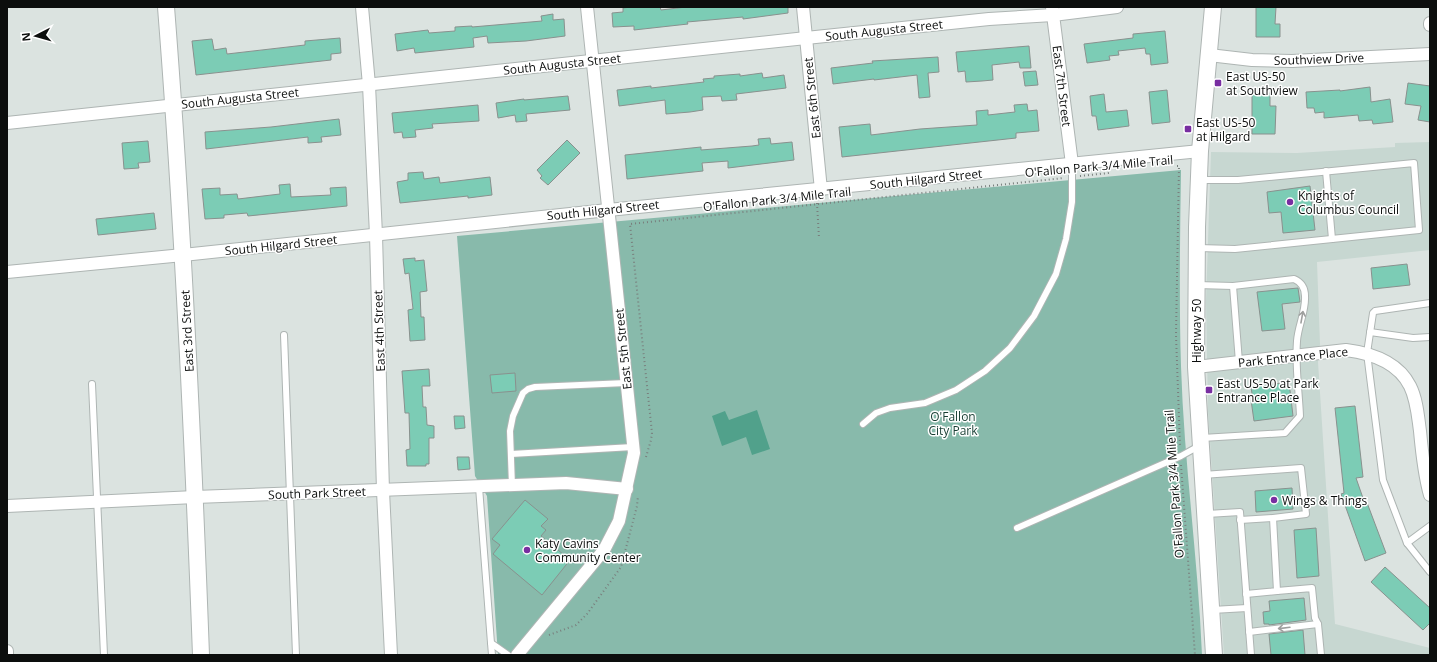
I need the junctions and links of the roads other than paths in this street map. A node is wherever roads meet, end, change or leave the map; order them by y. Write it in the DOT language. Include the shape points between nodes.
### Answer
graph roads {
  1 [pos="166,7"];
  2 [pos="362,7"];
  3 [pos="587,7"];
  4 [pos="803,7"];
  5 [pos="1118,7"];
  6 [pos="1213,7"];
  7 [pos="1053,11"];
  8 [pos="806,38"];
  9 [pos="1430,54"];
  10 [pos="1209,55"];
  11 [pos="593,60"];
  12 [pos="369,85"];
  13 [pos="174,104"];
  14 [pos="7,123"];
  15 [pos="1200,151"];
  16 [pos="1072,164"];
  17 [pos="1326,171"];
  18 [pos="1199,180"];
  19 [pos="821,190"];
  20 [pos="608,210"];
  21 [pos="376,235"];
  22 [pos="1332,239"];
  23 [pos="1197,248"];
  24 [pos="183,255"];
  25 [pos="7,272"];
  26 [pos="1196,285"];
  27 [pos="1233,286"];
  28 [pos="1430,303"];
  29 [pos="1370,332"];
  30 [pos="284,335"];
  31 [pos="1430,337"];
  32 [pos="1367,353"];
  33 [pos="1296,356"];
  34 [pos="1239,362"];
  35 [pos="1196,367"];
  36 [pos="626,383"];
  37 [pos="92,384"];
  38 [pos="863,424"];
  39 [pos="1200,442"];
  40 [pos="633,446"];
  41 [pos="511,454"];
  42 [pos="1203,475"];
  43 [pos="512,486"];
  44 [pos="480,487"];
  45 [pos="383,491"];
  46 [pos="632,491"];
  47 [pos="289,494"];
  48 [pos="1430,495"];
  49 [pos="195,497"];
  50 [pos="97,502"];
  51 [pos="7,506"];
  52 [pos="1205,514"];
  53 [pos="1273,518"];
  54 [pos="1240,520"];
  55 [pos="1430,526"];
  56 [pos="1017,528"];
  57 [pos="1407,543"];
  58 [pos="1430,572"];
  59 [pos="1278,591"];
  60 [pos="1246,594"];
  61 [pos="1247,608"];
  62 [pos="1211,610"];
  63 [pos="1318,624"];
  64 [pos="1249,632"];
  65 [pos="491,643"];
  66 [pos="7,651"];
  67 [pos="7,655"];
  68 [pos="104,655"];
  69 [pos="201,655"];
  70 [pos="296,655"];
  71 [pos="391,655"];
  72 [pos="492,655"];
  73 [pos="508,655"];
  74 [pos="517,655"];
  75 [pos="1214,655"];
  76 [pos="1250,655"];
  77 [pos="1321,655"];
  1 -- 13 [label="main road, East 3rd Street"];
  2 -- 12 [label="street, East 4th Street"];
  3 -- 11 [label="street, East 5th Street"];
  4 -- 8 [label="street, East 6th Street"];
  5 -- 7 [label="street, South Augusta Street"];
  6 -- 10 [label="main road, Highway 50"];
  7 -- 8 [label="street, South Augusta Street"];
  7 -- 16 [label="street, East 7th Street"];
  8 -- 11 [label="street, South Augusta Street"];
  8 -- 19 [label="street, East 6th Street"];
  9 -- 10 [label="street, Southview Drive" via="1292,61"];
  10 -- 15 [label="main road, Highway 50"];
  11 -- 12 [label="street, South Augusta Street"];
  11 -- 20 [label="street, East 5th Street"];
  12 -- 13 [label="street, South Augusta Street"];
  12 -- 21 [label="street, East 4th Street"];
  13 -- 14 [label="street, South Augusta Street"];
  13 -- 24 [label="main road, East 3rd Street"];
  15 -- 16 [label="street, South Hilgard Street"];
  15 -- 18 [label="main road, Highway 50"];
  16 -- 19 [label="street, South Hilgard Street"];
  16 -- 38 [label="lane" via="1072,202 1066,239 1056,274 1034,316 1010,348 985,370 956,390 924,403 890,408 876,413"];
  17 -- 18 [label="lane" via="1238,180"];
  17 -- 22 [label="lane"];
  17 -- 22 [label="lane" via="1414,163 1419,230"];
  18 -- 23 [label="main road, Highway 50"];
  19 -- 20 [label="street, South Hilgard Street"];
  20 -- 21 [label="street, South Hilgard Street"];
  20 -- 36 [label="street, East 5th Street"];
  21 -- 24 [label="street, South Hilgard Street"];
  21 -- 45 [label="street, East 4th Street"];
  22 -- 23 [label="lane" via="1235,249"];
  23 -- 26 [label="main road, Highway 50"];
  24 -- 25 [label="street, South Hilgard Street"];
  24 -- 49 [label="main road, East 3rd Street"];
  26 -- 27 [label="lane"];
  26 -- 35 [label="main road, Highway 50"];
  33 -- 27 [label="lane, one-way" via="1305,296 1299,281 1294,279"];
  27 -- 34 [label="lane"];
  28 -- 29 [label="lane" via="1375,311"];
  29 -- 31 [label="lane" via="1413,338"];
  29 -- 32 [label="lane"];
  30 -- 47 [label="lane"];
  32 -- 33 [label="street, Park Entrance Place" via="1346,350"];
  32 -- 48 [label="street, Park Entrance Place" via="1396,369 1410,386 1417,411"];
  32 -- 57 [label="lane" via="1383,480"];
  33 -- 34 [label="street, Park Entrance Place"];
  33 -- 39 [label="lane" via="1300,416 1285,433"];
  34 -- 35 [label="street, Park Entrance Place"];
  35 -- 39 [label="main road, Highway 50"];
  36 -- 40 [label="street, East 5th Street"];
  36 -- 41 [label="lane" via="535,387 523,393 513,416 510,431"];
  37 -- 50 [label="lane"];
  39 -- 42 [label="main road, Highway 50"];
  39 -- 56 [label="lane" via="1181,456"];
  40 -- 41 [label="lane"];
  40 -- 46 [label="street, East 5th Street"];
  41 -- 43 [label="lane"];
  42 -- 52 [label="main road, Highway 50"];
  42 -- 53 [label="lane" via="1301,468 1306,514"];
  43 -- 44 [label="street, South Park Street"];
  43 -- 46 [label="street, South Park Street" via="566,483"];
  44 -- 45 [label="street, South Park Street"];
  44 -- 65 [label="lane"];
  45 -- 47 [label="street, South Park Street"];
  45 -- 71 [label="street, East 4th Street"];
  46 -- 74 [label="street, East 5th Street" via="604,550"];
  47 -- 49 [label="street, South Park Street"];
  47 -- 70 [label="lane"];
  49 -- 50 [label="street, South Park Street"];
  49 -- 69 [label="main road, East 3rd Street"];
  50 -- 51 [label="street, South Park Street"];
  50 -- 68 [label="lane"];
  52 -- 54 [label="lane" via="1240,512"];
  52 -- 62 [label="main road, Highway 50"];
  53 -- 54 [label="lane"];
  53 -- 59 [label="lane"];
  54 -- 60 [label="lane"];
  55 -- 57 [label="lane"];
  57 -- 58 [label="lane"];
  59 -- 60 [label="lane"];
  59 -- 63 [label="lane" via="1312,588"];
  60 -- 61 [label="lane"];
  61 -- 62 [label="lane"];
  61 -- 64 [label="lane"];
  62 -- 75 [label="main road, Highway 50"];
  63 -- 64 [label="lane, one-way"];
  63 -- 77 [label="lane"];
  64 -- 76 [label="lane"];
  65 -- 72 [label="lane"];
  65 -- 73 [label="lane"];
  66 -- 67 [label="street"];
}
